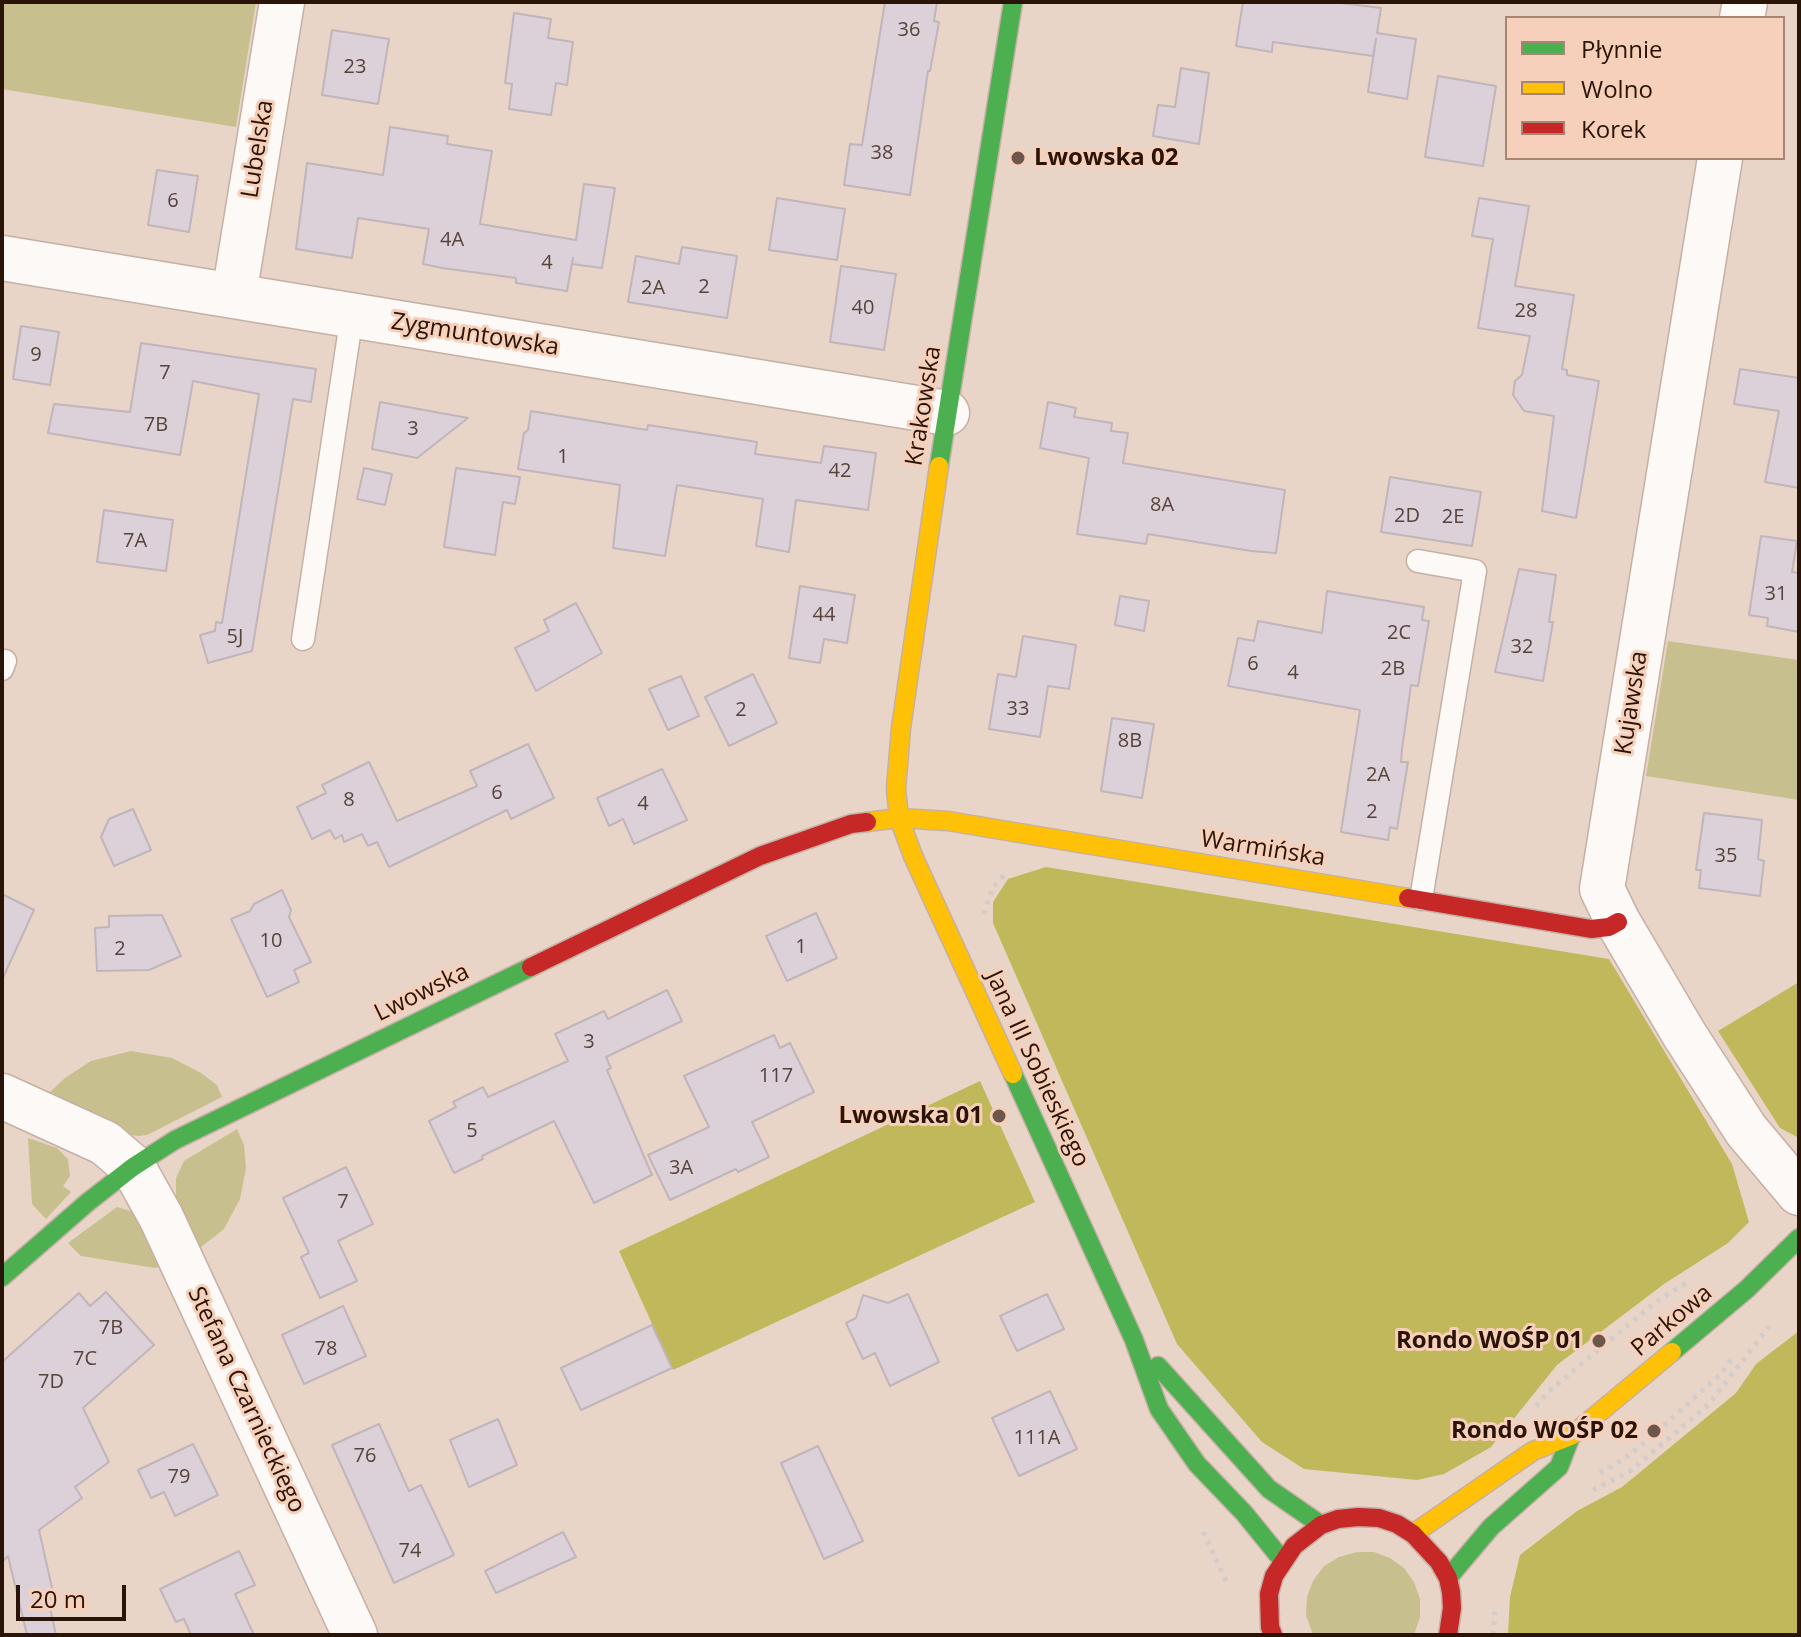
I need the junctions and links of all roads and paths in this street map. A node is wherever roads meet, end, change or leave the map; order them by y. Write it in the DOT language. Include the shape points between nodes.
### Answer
graph roads {
  1 [pos="282,2"];
  2 [pos="1013,2"];
  3 [pos="1720,160"];
  4 [pos="2,258"];
  5 [pos="234,295"];
  6 [pos="352,315"];
  7 [pos="947,413"];
  8 [pos="1418,561"];
  9 [pos="303,639"];
  10 [pos="899,818"];
  11 [pos="1013,866"];
  12 [pos="1421,899"];
  13 [pos="984,915"];
  14 [pos="1618,922"];
  15 [pos="2,1096"];
  16 [pos="133,1167"];
  17 [pos="1799,1193"];
  18 [pos="1799,1238"];
  19 [pos="1697,1276"];
  20 [pos="2,1277"];
  21 [pos="1773,1322"];
  22 [pos="1134,1340"];
  23 [pos="1734,1355"];
  24 [pos="1528,1416"];
  25 [pos="1571,1436"];
  26 [pos="1589,1480"];
  27 [pos="1585,1495"];
  28 [pos="1321,1525"];
  29 [pos="1413,1534"];
  30 [pos="1283,1561"];
  31 [pos="1448,1578"];
  32 [pos="1495,1601"];
  33 [pos="355,1635"];
  34 [pos="1273,1635"];
  35 [pos="1448,1635"];
  36 [pos="1493,1635"];
  1 -- 5 [label="street, Lubelska"];
  2 -- 7 [label="street, Krakowska"];
  3 -- 14 [label="street, Kujawska" via="1603,880 1603,894"];
  4 -- 5 [label="street, Zygmuntowska"];
  5 -- 6 [label="street, Zygmuntowska"];
  6 -- 7 [label="street, Zygmuntowska"];
  6 -- 9 [label="lane"];
  7 -- 10 [label="street, Krakowska" via="901,728"];
  8 -- 12 [label="lane" via="1475,571"];
  10 -- 12 [label="street, Warmińska" via="948,821"];
  10 -- 16 [label="street, Lwowska" via="851,824 760,856 175,1140"];
  10 -- 22 [label="street, Jana III Sobieskiego"];
  11 -- 13 [label="path" via="993,887"];
  12 -- 14 [label="street, Warmińska" via="1591,929"];
  14 -- 17 [label="street, Kujawska" via="1746,1130"];
  15 -- 16 [label="street" via="105,1143"];
  16 -- 20 [label="street, Lwowska"];
  16 -- 33 [label="street, Stefana Czarnieckiego"];
  18 -- 25 [label="street, Parkowa" via="1747,1289"];
  19 -- 24 [label="path" via="1656,1302 1548,1392"];
  21 -- 27 [label="path" via="1708,1405 1629,1472"];
  22 -- 28 [label="street, Jana III Sobieskiego" via="1269,1489"];
  22 -- 30 [label="street, Jana III Sobieskiego" via="1159,1409 1197,1464"];
  23 -- 26 [label="path" via="1722,1373 1648,1440"];
  25 -- 29 [label="street, Parkowa" via="1533,1451"];
  25 -- 31 [label="street, Parkowa" via="1559,1467 1491,1527"];
  28 -- 29 [label="street" via="1379,1518"];
  28 -- 30 [label="street"];
  29 -- 31 [label="street"];
  30 -- 34 [label="street" via="1269,1594"];
  31 -- 35 [label="street"];
  32 -- 36 [label="path"];
}
